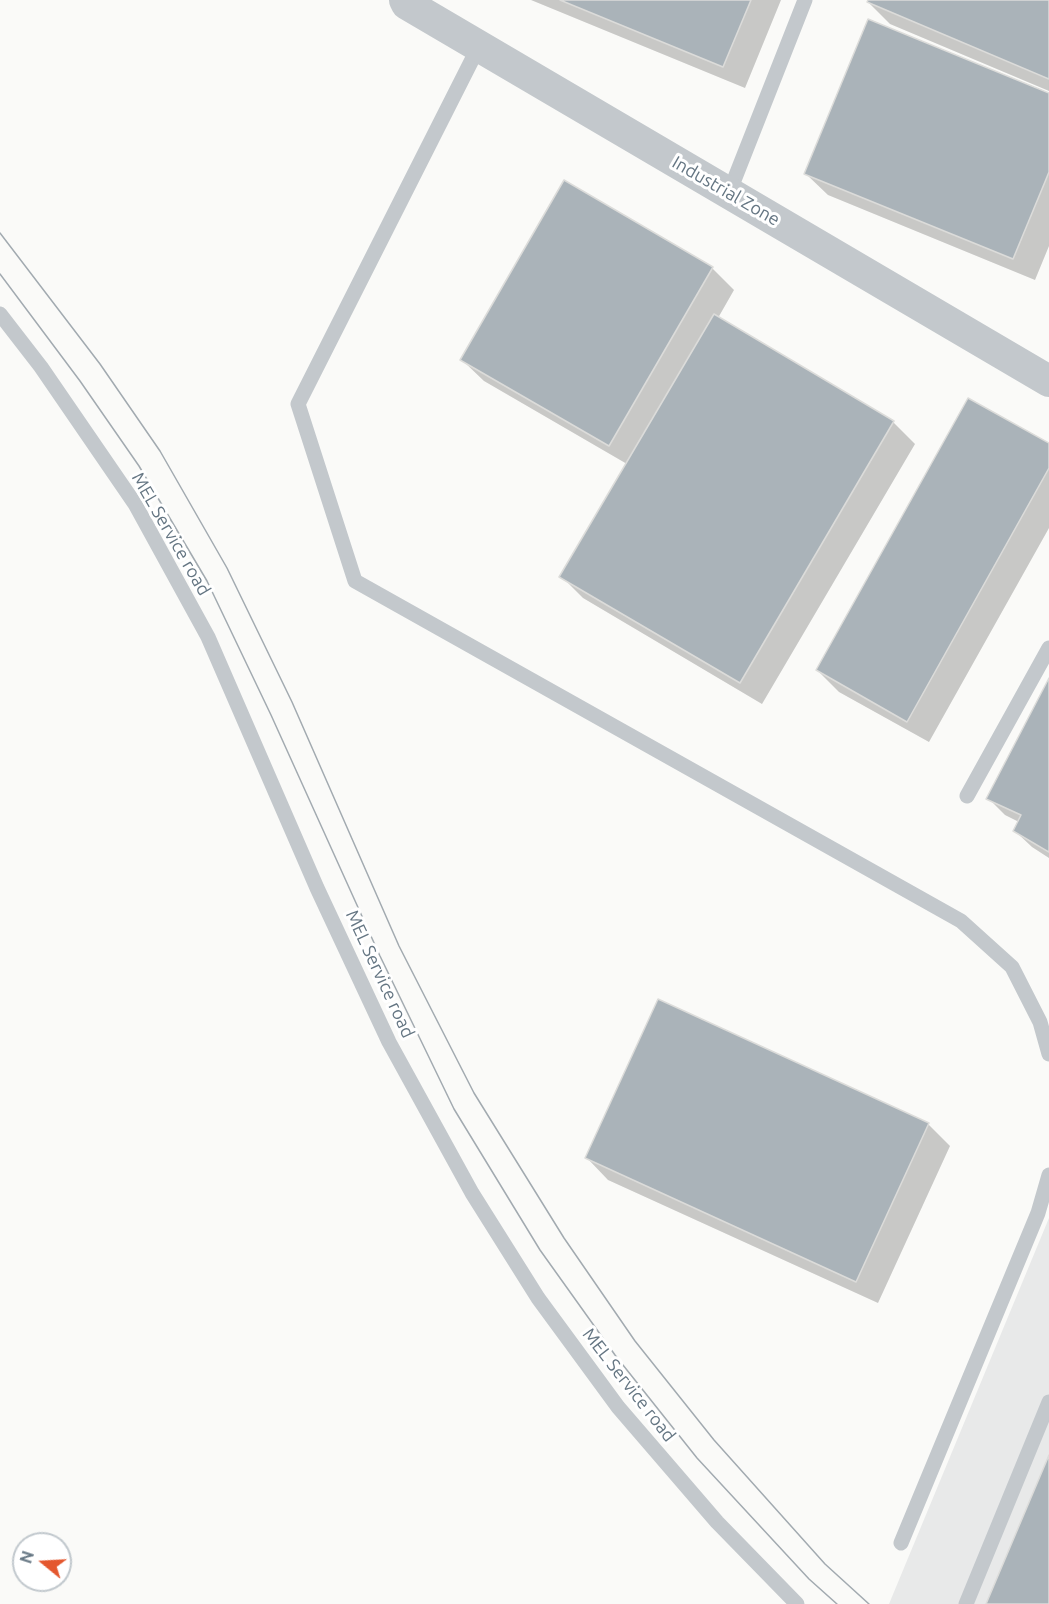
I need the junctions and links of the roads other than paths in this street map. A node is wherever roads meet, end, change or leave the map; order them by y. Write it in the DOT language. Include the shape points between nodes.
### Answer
graph roads {
  1 [pos="405,0"];
  2 [pos="805,0"];
  3 [pos="479,46"];
  4 [pos="729,193"];
  5 [pos="0,314"];
  6 [pos="1049,381"];
  7 [pos="1049,648"];
  8 [pos="967,796"];
  9 [pos="1049,1054"];
  10 [pos="1049,1174"];
  11 [pos="1049,1402"];
  12 [pos="901,1543"];
  13 [pos="797,1604"];
  14 [pos="966,1604"];
  1 -- 3 [label="street, Industrial Zone"];
  2 -- 4 [label="lane"];
  3 -- 4 [label="street, Industrial Zone"];
  3 -- 9 [label="lane" via="298,404 355,580 961,921 1012,968 1040,1022"];
  4 -- 6 [label="street, Industrial Zone"];
  5 -- 13 [label="lane, MEL Service road" via="135,504 208,637 389,1042 472,1193 538,1298 618,1407 717,1522"];
  7 -- 8 [label="lane"];
  10 -- 12 [label="lane" via="1038,1213"];
  11 -- 14 [label="lane"];
}
